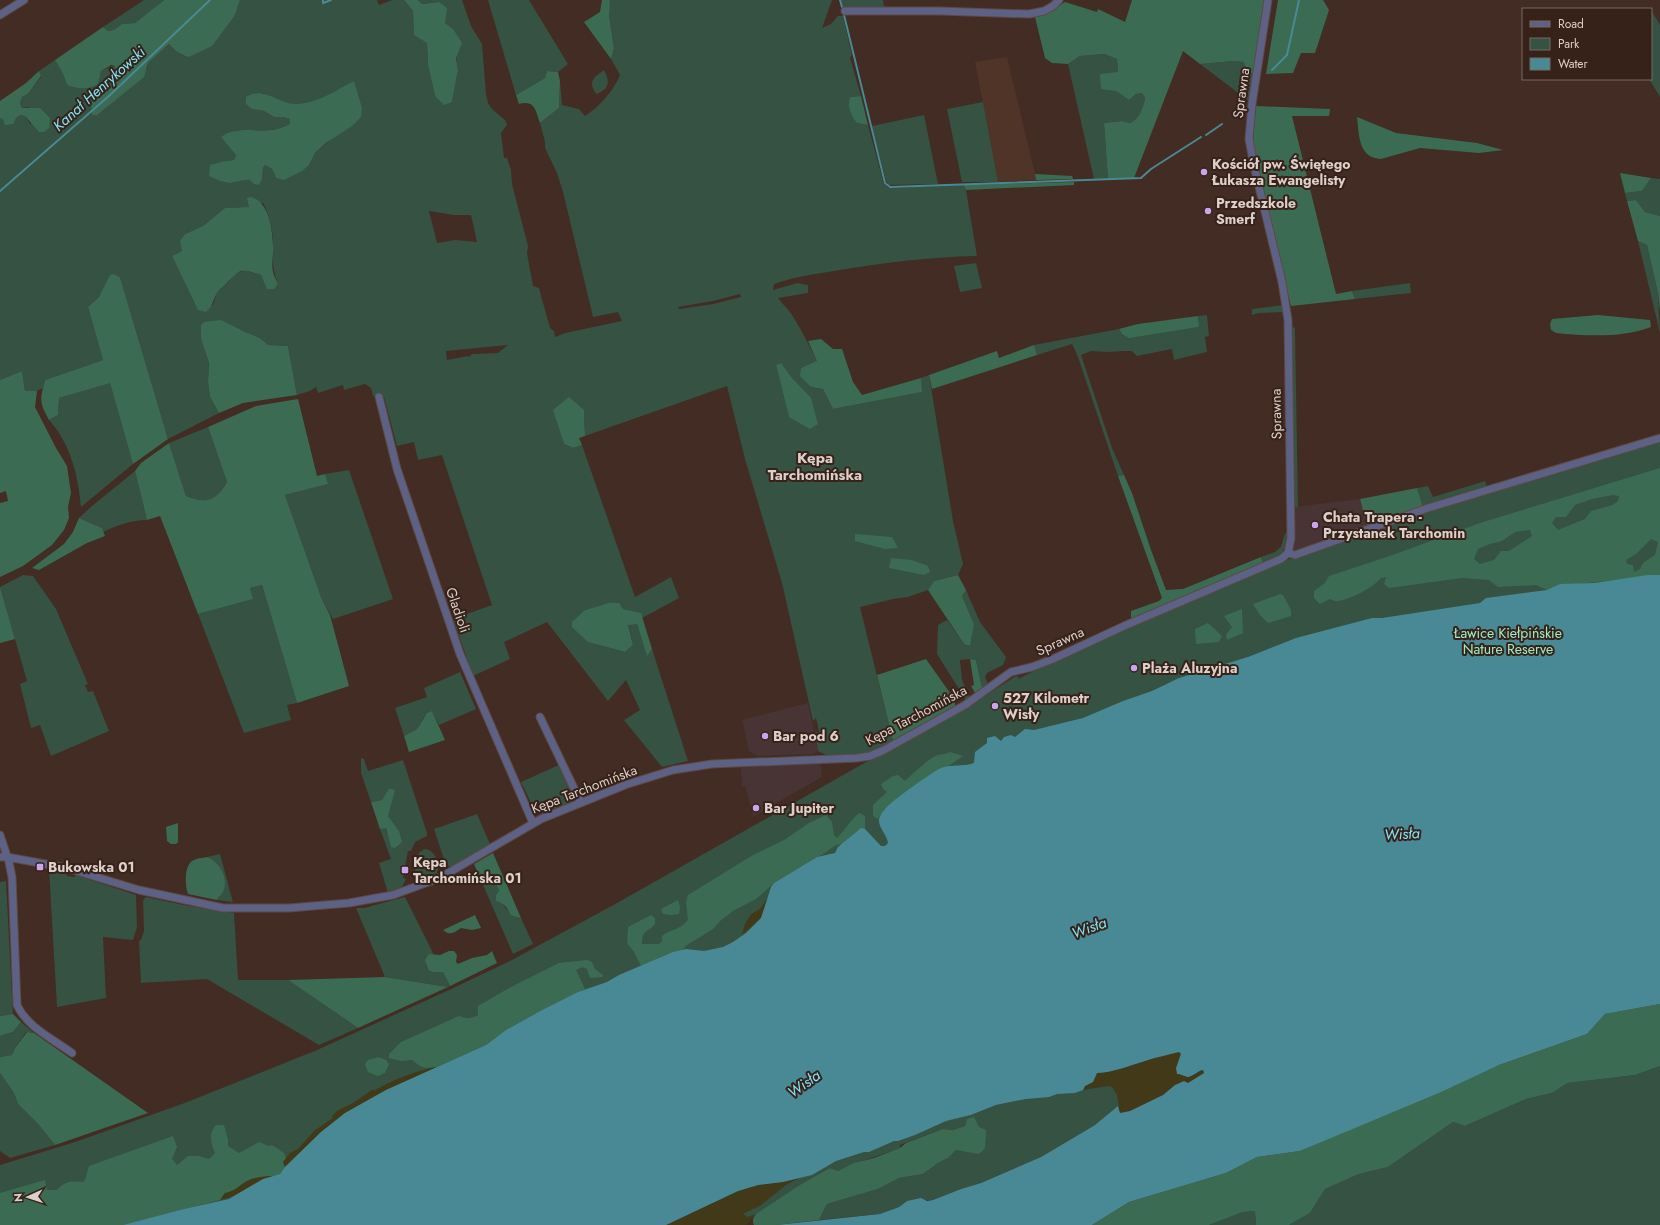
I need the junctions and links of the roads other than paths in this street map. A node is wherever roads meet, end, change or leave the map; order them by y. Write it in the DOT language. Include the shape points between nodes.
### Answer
graph roads {
  1 [pos="24,0"];
  2 [pos="1059,0"];
  3 [pos="1268,0"];
  4 [pos="845,12"];
  5 [pos="0,15"];
  6 [pos="379,397"];
  7 [pos="1660,438"];
  8 [pos="1288,554"];
  9 [pos="1032,667"];
  10 [pos="540,717"];
  11 [pos="582,803"];
  12 [pos="533,823"];
  13 [pos="0,835"];
  14 [pos="4,857"];
  15 [pos="72,1053"];
  1 -- 5 [label="street"];
  2 -- 4 [label="street" via="1044,11 1028,14 940,11"];
  3 -- 8 [label="street, Sprawna" via="1249,138 1282,282 1288,320 1291,538"];
  6 -- 12 [label="street, Gladioli" via="397,469 460,654"];
  7 -- 8 [label="street" via="1428,508 1295,555"];
  8 -- 9 [label="street, Sprawna" via="1274,563"];
  9 -- 11 [label="street, Kępa Tarchomińska" via="1011,672 965,705 870,756 712,764 673,770"];
  10 -- 11 [label="street"];
  11 -- 12 [label="street, Kępa Tarchomińska"];
  12 -- 14 [label="street, Kępa Tarchomińska" via="443,876 409,890 349,903 289,908 223,908 139,890 68,868"];
  13 -- 14 [label="street"];
  14 -- 15 [label="street" via="12,877 17,1005 30,1023"];
}
